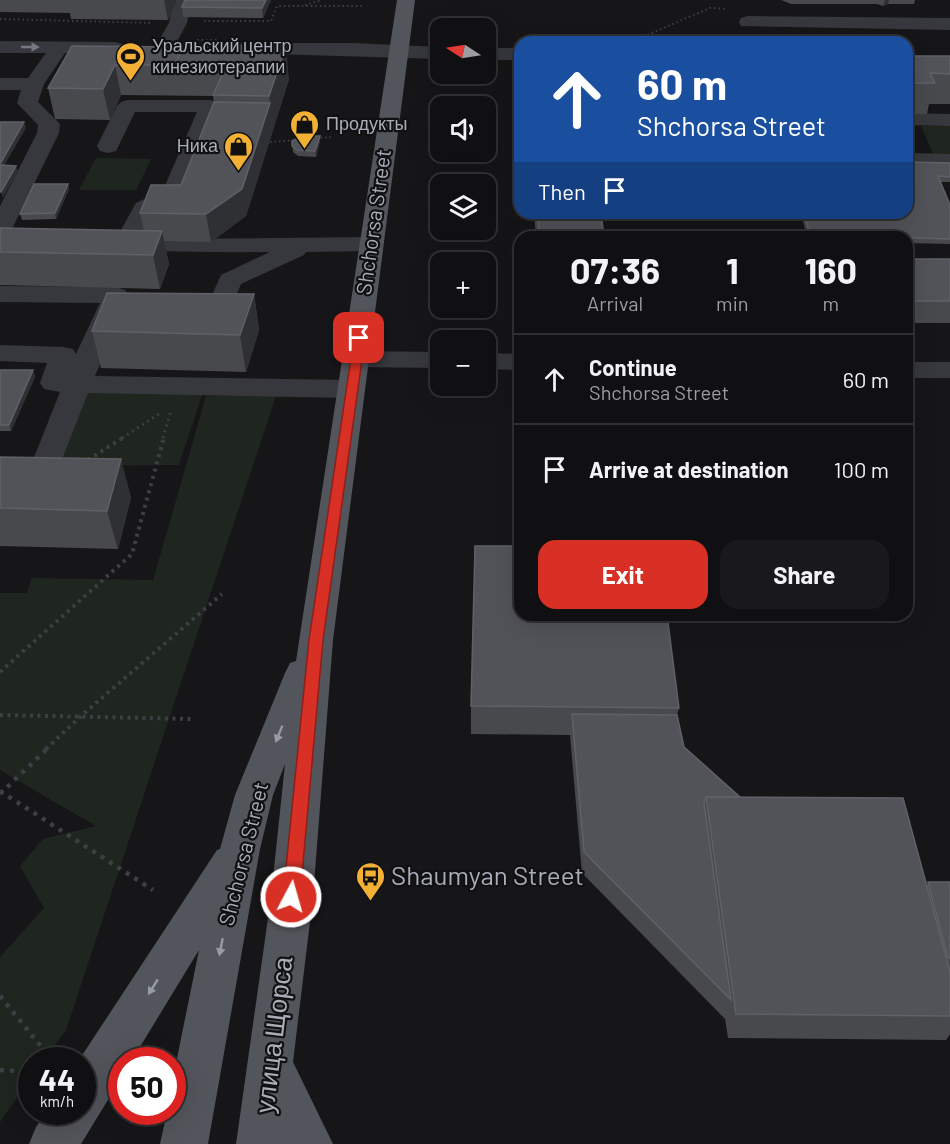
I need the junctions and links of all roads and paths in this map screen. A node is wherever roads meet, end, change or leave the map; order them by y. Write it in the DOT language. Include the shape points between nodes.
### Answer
graph roads {
  1 [pos="183,0"];
  2 [pos="322,0"];
  3 [pos="406,0"];
  4 [pos="302,6"];
  5 [pos="362,6"];
  6 [pos="710,8"];
  7 [pos="0,19"];
  8 [pos="748,22"];
  9 [pos="178,23"];
  10 [pos="950,24"];
  11 [pos="645,36"];
  12 [pos="0,47"];
  13 [pos="60,47"];
  14 [pos="164,49"];
  15 [pos="188,49"];
  16 [pos="223,49"];
  17 [pos="400,51"];
  18 [pos="430,52"];
  19 [pos="496,54"];
  20 [pos="514,54"];
  21 [pos="0,84"];
  22 [pos="34,84"];
  23 [pos="913,120"];
  24 [pos="950,120"];
  25 [pos="333,137"];
  26 [pos="302,139"];
  27 [pos="312,139"];
  28 [pos="270,142"];
  29 [pos="108,146"];
  30 [pos="913,160"];
  31 [pos="950,161"];
  32 [pos="0,230"];
  33 [pos="0,238"];
  34 [pos="111,242"];
  35 [pos="308,244"];
  36 [pos="370,244"];
  37 [pos="0,294"];
  38 [pos="224,297"];
  39 [pos="0,353"];
  40 [pos="355,359"];
  41 [pos="430,360"];
  42 [pos="496,361"];
  43 [pos="514,362"];
  44 [pos="913,369"];
  45 [pos="950,370"];
  46 [pos="77,384"];
  47 [pos="351,389"];
  48 [pos="88,460"];
  49 [pos="46,465"];
  50 [pos="222,594"];
  51 [pos="316,640"];
  52 [pos="0,672"];
  53 [pos="0,715"];
  54 [pos="81,716"];
  55 [pos="194,719"];
  56 [pos="1,792"];
  57 [pos="240,849"];
  58 [pos="153,890"];
  59 [pos="0,996"];
  60 [pos="41,1047"];
  61 [pos="270,1064"];
  62 [pos="0,1071"];
  63 [pos="18,1072"];
  64 [pos="96,1076"];
  65 [pos="65,1125"];
  66 [pos="53,1144"];
  67 [pos="184,1144"];
  68 [pos="260,1144"];
  69 [pos="309,1144"];
  1 -- 9 [label="street"];
  2 -- 4 [label="path"];
  3 -- 17 [label="main road, Shchorsa Street"];
  4 -- 5 [label="path"];
  4 -- 9 [label="path" via="277,6 271,21"];
  6 -- 11 [label="path"];
  7 -- 9 [label="path"];
  8 -- 10 [label="street"];
  9 -- 14 [label="street"];
  12 -- 13 [label="street, one-way"];
  13 -- 14 [label="street"];
  13 -- 22 [label="street"];
  14 -- 15 [label="street"];
  16 -- 17 [label="street"];
  17 -- 18 [label="street"];
  17 -- 36 [label="main road, Shchorsa Street"];
  19 -- 20 [label="street"];
  21 -- 22 [label="street"];
  22 -- 32 [label="street" via="27,103 50,127 25,196"];
  23 -- 24 [label="street"];
  25 -- 27 [label="path"];
  26 -- 28 [label="path"];
  29 -- 34 [label="street" via="128,106 210,106 173,194 144,208 131,235"];
  30 -- 31 [label="street"];
  33 -- 34 [label="street"];
  34 -- 35 [label="street" via="176,246"];
  35 -- 36 [label="street"];
  35 -- 38 [label="street" via="230,280"];
  36 -- 40 [label="main road, Shchorsa Street"];
  37 -- 46 [label="street" via="116,295"];
  39 -- 46 [label="street" via="63,355 54,383"];
  40 -- 41 [label="street"];
  40 -- 47 [label="main road, Shchorsa Street"];
  42 -- 43 [label="street"];
  44 -- 45 [label="street"];
  46 -- 47 [label="street"];
  46 -- 49 [label="street"];
  47 -- 51 [label="main road, Shchorsa Street"];
  48 -- 52 [label="path" via="172,406 132,554"];
  50 -- 54 [label="path"];
  51 -- 57 [label="main road, Shchorsa Street, one-way" via="254,795"];
  51 -- 61 [label="main road, улица Щорса" via="301,809"];
  53 -- 54 [label="path"];
  54 -- 55 [label="path"];
  54 -- 56 [label="path"];
  56 -- 58 [label="path"];
  57 -- 64 [label="main road, one-way"];
  57 -- 67 [label="main road, Shchorsa Street, one-way"];
  59 -- 60 [label="path"];
  61 -- 68 [label="main road, улица Щорса"];
  61 -- 69 [label="main road"];
  62 -- 63 [label="path"];
  65 -- 66 [label="main road"];
}
